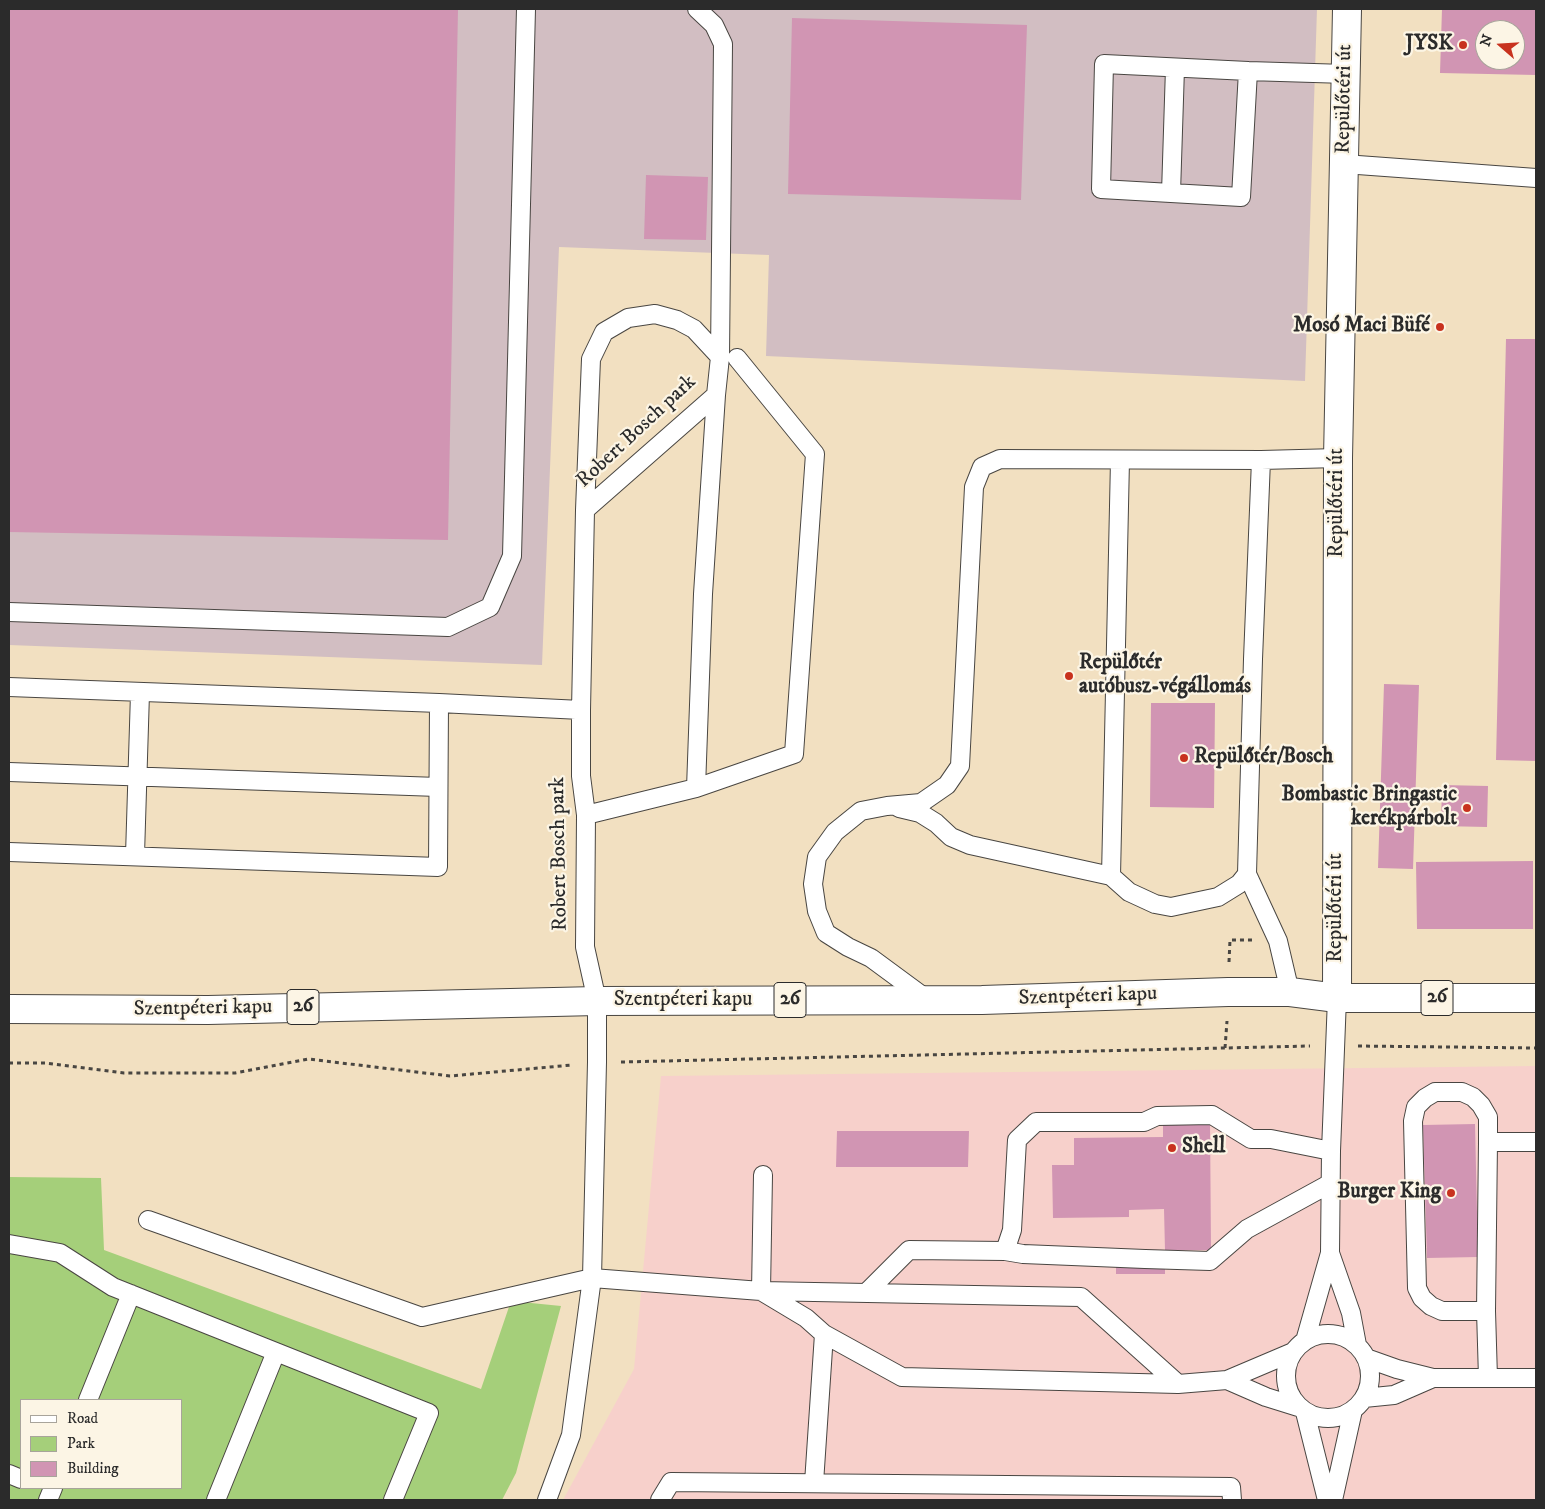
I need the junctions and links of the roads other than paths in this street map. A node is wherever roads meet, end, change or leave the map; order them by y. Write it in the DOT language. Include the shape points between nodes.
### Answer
graph roads {
  1 [pos="526,9"];
  2 [pos="697,9"];
  3 [pos="1347,9"];
  4 [pos="1175,68"];
  5 [pos="1248,71"];
  6 [pos="1346,74"];
  7 [pos="1344,164"];
  8 [pos="1536,178"];
  9 [pos="1170,193"];
  10 [pos="729,357"];
  11 [pos="716,395"];
  12 [pos="1338,458"];
  13 [pos="1120,460"];
  14 [pos="1261,460"];
  15 [pos="585,510"];
  16 [pos="9,612"];
  17 [pos="9,687"];
  18 [pos="140,692"];
  19 [pos="439,703"];
  20 [pos="581,710"];
  21 [pos="9,772"];
  22 [pos="138,777"];
  23 [pos="438,787"];
  24 [pos="696,788"];
  25 [pos="887,806"];
  26 [pos="586,815"];
  27 [pos="9,852"];
  28 [pos="135,855"];
  29 [pos="1247,874"];
  30 [pos="1111,876"];
  31 [pos="1290,992"];
  32 [pos="1337,998"];
  33 [pos="1536,998"];
  34 [pos="928,1000"];
  35 [pos="597,1001"];
  36 [pos="9,1009"];
  37 [pos="1488,1142"];
  38 [pos="1536,1142"];
  39 [pos="1331,1151"];
  40 [pos="763,1175"];
  41 [pos="1331,1183"];
  42 [pos="148,1220"];
  43 [pos="9,1244"];
  44 [pos="1005,1251"];
  45 [pos="1330,1253"];
  46 [pos="592,1278"];
  47 [pos="761,1291"];
  48 [pos="866,1293"];
  49 [pos="131,1294"];
  50 [pos="1486,1310"];
  51 [pos="824,1334"];
  52 [pos="1299,1346"];
  53 [pos="276,1352"];
  54 [pos="1362,1352"];
  55 [pos="1433,1378"];
  56 [pos="1488,1378"];
  57 [pos="1536,1378"];
  58 [pos="1227,1380"];
  59 [pos="1178,1384"];
  60 [pos="88,1399"];
  61 [pos="1358,1404"];
  62 [pos="1301,1409"];
  63 [pos="814,1483"];
  64 [pos="216,1500"];
  65 [pos="393,1500"];
  66 [pos="547,1500"];
  67 [pos="660,1500"];
  68 [pos="1232,1500"];
  69 [pos="1327,1500"];
  70 [pos="1334,1500"];
  1 -- 16 [label="lane" via="512,556 490,607 448,627"];
  2 -- 10 [label="lane, Robert Bosch park" via="714,25 723,44"];
  3 -- 6 [label="main road, Repülőtéri út"];
  4 -- 5 [label="lane"];
  4 -- 9 [label="lane"];
  4 -- 9 [label="lane" via="1104,64 1101,189"];
  5 -- 6 [label="lane"];
  5 -- 9 [label="lane" via="1241,197"];
  6 -- 7 [label="main road, Repülőtéri út"];
  7 -- 8 [label="lane"];
  7 -- 12 [label="main road, Repülőtéri út"];
  10 -- 11 [label="lane, Robert Bosch park"];
  10 -- 15 [label="lane" via="694,329 655,314 628,318 604,332 591,359"];
  10 -- 24 [label="lane" via="815,454 794,754"];
  11 -- 15 [label="lane, Robert Bosch park"];
  11 -- 24 [label="lane" via="703,594"];
  12 -- 14 [label="lane"];
  12 -- 32 [label="main road, Repülőtéri út"];
  13 -- 14 [label="lane"];
  13 -- 25 [label="lane" via="1000,459 982,467 974,487 960,766 947,785 921,803"];
  13 -- 30 [label="lane"];
  14 -- 29 [label="lane"];
  15 -- 20 [label="lane, Robert Bosch park"];
  17 -- 18 [label="lane"];
  18 -- 19 [label="lane"];
  18 -- 22 [label="lane"];
  19 -- 20 [label="lane"];
  19 -- 23 [label="lane"];
  20 -- 26 [label="lane, Robert Bosch park" via="581,776"];
  21 -- 22 [label="lane"];
  22 -- 23 [label="lane"];
  22 -- 28 [label="lane"];
  23 -- 28 [label="lane" via="438,867"];
  24 -- 26 [label="lane"];
  25 -- 30 [label="lane" via="920,813 951,837 970,845"];
  25 -- 34 [label="lane" via="861,811 835,832 817,857 813,884 817,911 826,933 871,958"];
  26 -- 35 [label="lane, Robert Bosch park" via="584,947"];
  27 -- 28 [label="lane"];
  29 -- 30 [label="lane" via="1239,884 1218,897 1172,907 1154,904 1129,892"];
  29 -- 31 [label="lane" via="1278,941"];
  31 -- 32 [label="main road, Szentpéteri kapu / 26"];
  31 -- 34 [label="main road, Szentpéteri kapu / 26"];
  32 -- 33 [label="main road, Szentpéteri kapu / 26"];
  32 -- 39 [label="lane"];
  34 -- 35 [label="main road, Szentpéteri kapu / 26"];
  35 -- 36 [label="main road, Szentpéteri kapu / 26" via="208,1010"];
  35 -- 46 [label="lane, Robert Bosch park"];
  37 -- 38 [label="lane"];
  37 -- 50 [label="lane"];
  37 -- 50 [label="lane" via="1488,1117 1473,1097 1462,1092 1436,1092 1416,1107 1412,1121 1417,1288 1430,1306 1442,1311"];
  39 -- 41 [label="lane"];
  39 -- 44 [label="lane" via="1271,1139 1251,1139 1212,1115 1157,1116 1144,1122 1036,1122 1017,1140 1012,1230"];
  40 -- 47 [label="lane"];
  41 -- 44 [label="lane" via="1247,1229 1210,1261"];
  41 -- 45 [label="lane"];
  42 -- 46 [label="lane" via="422,1317"];
  43 -- 49 [label="lane" via="60,1253 113,1287"];
  44 -- 48 [label="lane" via="909,1250"];
  45 -- 52 [label="lane"];
  45 -- 54 [label="lane"];
  46 -- 47 [label="lane"];
  46 -- 66 [label="lane, Robert Bosch park" via="571,1434"];
  47 -- 48 [label="lane"];
  47 -- 51 [label="lane" via="806,1318"];
  48 -- 59 [label="lane" via="1081,1298"];
  49 -- 53 [label="lane"];
  49 -- 60 [label="lane"];
  50 -- 56 [label="lane"];
  51 -- 59 [label="lane" via="902,1377"];
  51 -- 63 [label="lane"];
  52 -- 54 [label="lane" via="1312,1336 1328,1334 1344,1337"];
  52 -- 58 [label="lane"];
  52 -- 62 [label="lane" via="1289,1360 1285,1376 1289,1392"];
  53 -- 64 [label="lane"];
  53 -- 65 [label="lane" via="429,1413"];
  54 -- 55 [label="lane" via="1397,1369"];
  54 -- 61 [label="lane" via="1370,1382"];
  55 -- 56 [label="lane"];
  55 -- 61 [label="lane" via="1394,1395"];
  56 -- 57 [label="lane"];
  58 -- 59 [label="lane"];
  58 -- 62 [label="lane"];
  61 -- 62 [label="lane" via="1346,1414 1330,1418 1313,1416"];
  61 -- 70 [label="lane"];
  62 -- 69 [label="lane"];
  63 -- 67 [label="lane" via="671,1482"];
  63 -- 68 [label="lane" via="1231,1487"];
}
